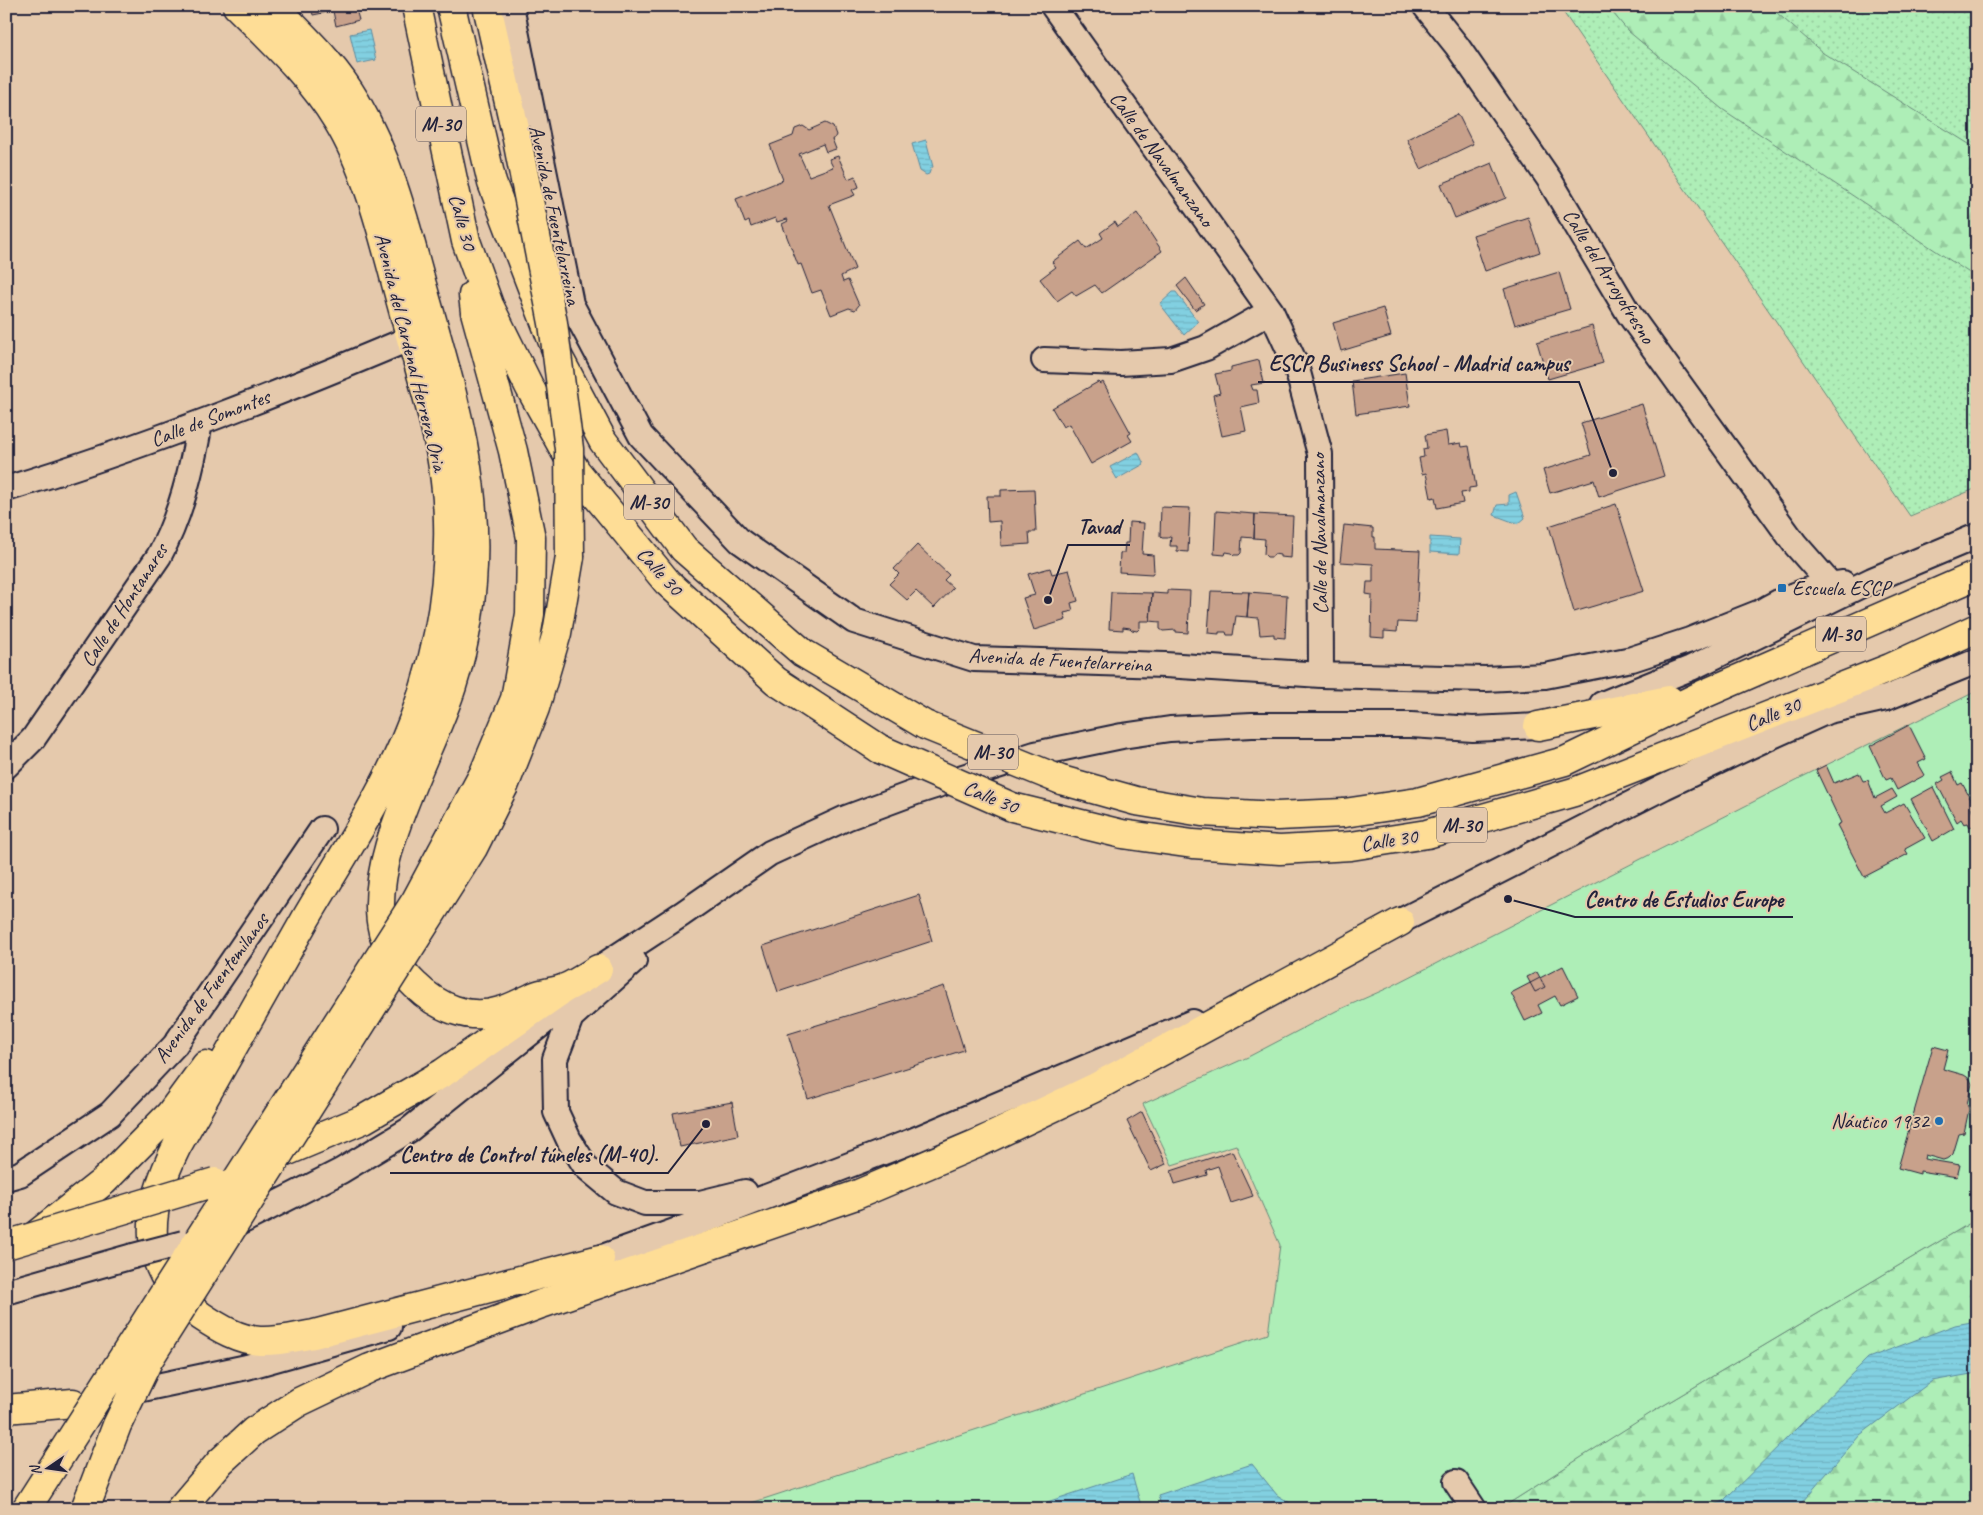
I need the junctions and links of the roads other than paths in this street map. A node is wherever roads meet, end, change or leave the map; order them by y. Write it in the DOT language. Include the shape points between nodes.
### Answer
graph roads {
  1 [pos="237,6"];
  2 [pos="274,6"];
  3 [pos="416,6"];
  4 [pos="451,6"];
  5 [pos="488,6"];
  6 [pos="511,6"];
  7 [pos="1053,6"];
  8 [pos="1425,6"];
  9 [pos="466,241"];
  10 [pos="1271,311"];
  11 [pos="411,338"];
  12 [pos="1044,360"];
  13 [pos="200,423"];
  14 [pos="6,489"];
  15 [pos="1977,536"];
  16 [pos="1795,544"];
  17 [pos="1977,575"];
  18 [pos="1872,580"];
  19 [pos="1830,584"];
  20 [pos="1806,590"];
  21 [pos="1758,613"];
  22 [pos="1977,628"];
  23 [pos="1977,661"];
  24 [pos="1890,668"];
  25 [pos="1321,675"];
  26 [pos="1653,684"];
  27 [pos="1704,694"];
  28 [pos="1828,711"];
  29 [pos="1538,726"];
  30 [pos="6,766"];
  31 [pos="494,780"];
  32 [pos="322,829"];
  33 [pos="682,914"];
  34 [pos="304,922"];
  35 [pos="1400,922"];
  36 [pos="598,969"];
  37 [pos="565,988"];
  38 [pos="828,1174"];
  39 [pos="6,1178"];
  40 [pos="6,1246"];
  41 [pos="6,1256"];
  42 [pos="600,1259"];
  43 [pos="6,1292"];
  44 [pos="73,1403"];
  45 [pos="6,1408"];
  46 [pos="6,1415"];
  47 [pos="1456,1482"];
  48 [pos="26,1509"];
  49 [pos="86,1509"];
  50 [pos="180,1509"];
  51 [pos="1474,1509"];
  1 -- 11 [label="main road, Avenida del Cardenal Herrera Oria" via="299,69 338,120 361,166"];
  2 -- 37 [label="main road, Avenida del Cardenal Herrera Oria" via="340,78 382,153 451,388 471,497 474,548 467,624 452,686 397,823 381,879 383,932 403,974 436,1003 462,1013 499,1012 539,994"];
  3 -- 9 [label="main road, Calle 30 / M-30"];
  4 -- 27 [label="main road, Calle 30 / M-30, bridge" via="492,183 559,358 603,441 684,549 803,653 925,725 1061,780 1136,801 1202,812 1277,816 1344,813 1418,802 1565,761"];
  5 -- 31 [label="main road, bridge" via="553,323 569,449 570,557 557,633 535,708"];
  6 -- 25 [label="street, Avenida de Fuentelarreina" via="571,304 642,436 740,541 854,621 974,660 1165,665"];
  7 -- 10 [label="street, Calle de Navalmanzano"];
  8 -- 16 [label="street, Calle del Arroyofresno" via="1457,46 1549,179 1629,314"];
  9 -- 24 [label="main road, Calle 30 / M-30, bridge" via="493,314 576,471 667,582 776,681 880,749 1012,807 1122,834 1203,845 1289,850 1351,846 1427,834 1574,792"];
  9 -- 31 [label="main road" via="475,312 513,451 531,538 530,614"];
  10 -- 12 [label="street" via="1206,348 1171,360 1121,363"];
  10 -- 25 [label="street, Calle de Navalmanzano" via="1296,365 1320,454"];
  11 -- 13 [label="street, Calle de Somontes"];
  11 -- 34 [label="main road, Avenida del Cardenal Herrera Oria" via="433,421 446,489 447,558 440,622 417,711 404,743 375,802"];
  13 -- 14 [label="street, Calle de Somontes" via="77,468"];
  13 -- 30 [label="street, Calle de Hontanares" via="193,463 170,534 159,556 33,739"];
  15 -- 18 [label="street"];
  16 -- 19 [label="street, Calle del Arroyofresno"];
  16 -- 20 [label="street, Calle del Arroyofresno"];
  17 -- 27 [label="main road, Calle 30 / M-30"];
  18 -- 19 [label="street, Avenida de Fuentelarreina"];
  18 -- 26 [label="street"];
  19 -- 20 [label="street, Avenida de Fuentelarreina"];
  20 -- 21 [label="street, Avenida de Fuentelarreina"];
  21 -- 25 [label="street, Avenida de Fuentelarreina" via="1632,659 1545,676 1485,679"];
  21 -- 26 [label="street, Avenida de Fuentelarreina"];
  22 -- 24 [label="main road, Calle 30 / M-30"];
  23 -- 28 [label="street" via="1886,698"];
  24 -- 28 [label="main road"];
  26 -- 29 [label="street"];
  27 -- 29 [label="main road"];
  28 -- 35 [label="street" via="1664,787"];
  29 -- 33 [label="street" via="1473,729 1412,725 1252,725 1170,729 1035,754 846,818 770,853"];
  31 -- 48 [label="main road, bridge"];
  31 -- 49 [label="main road, bridge" via="473,848 149,1360 117,1425"];
  32 -- 39 [label="street, Avenida de Fuentemilanos" via="175,1046 110,1114 20,1174"];
  33 -- 36 [label="street"];
  33 -- 38 [label="street" via="571,1016 555,1059 556,1112 569,1140 586,1167 616,1192 645,1203 700,1203"];
  34 -- 41 [label="main road" via="224,1041 170,1114 104,1180 49,1226"];
  34 -- 42 [label="main road" via="177,1146 157,1193 153,1217 157,1259 178,1295 214,1324 238,1336 260,1341 287,1339"];
  35 -- 38 [label="street" via="1182,1027 982,1113"];
  35 -- 50 [label="main road" via="1094,1088 976,1144 856,1195 541,1304 370,1368 298,1402 254,1432 220,1462"];
  36 -- 37 [label="main road"];
  36 -- 43 [label="street, bridge" via="549,1018 409,1130 341,1171 230,1228"];
  37 -- 40 [label="main road, bridge" via="443,1074 364,1118 215,1182"];
  38 -- 42 [label="street"];
  42 -- 44 [label="street" via="331,1345 169,1385"];
  44 -- 45 [label="main road"];
  44 -- 46 [label="street"];
  47 -- 51 [label="street"];
}
